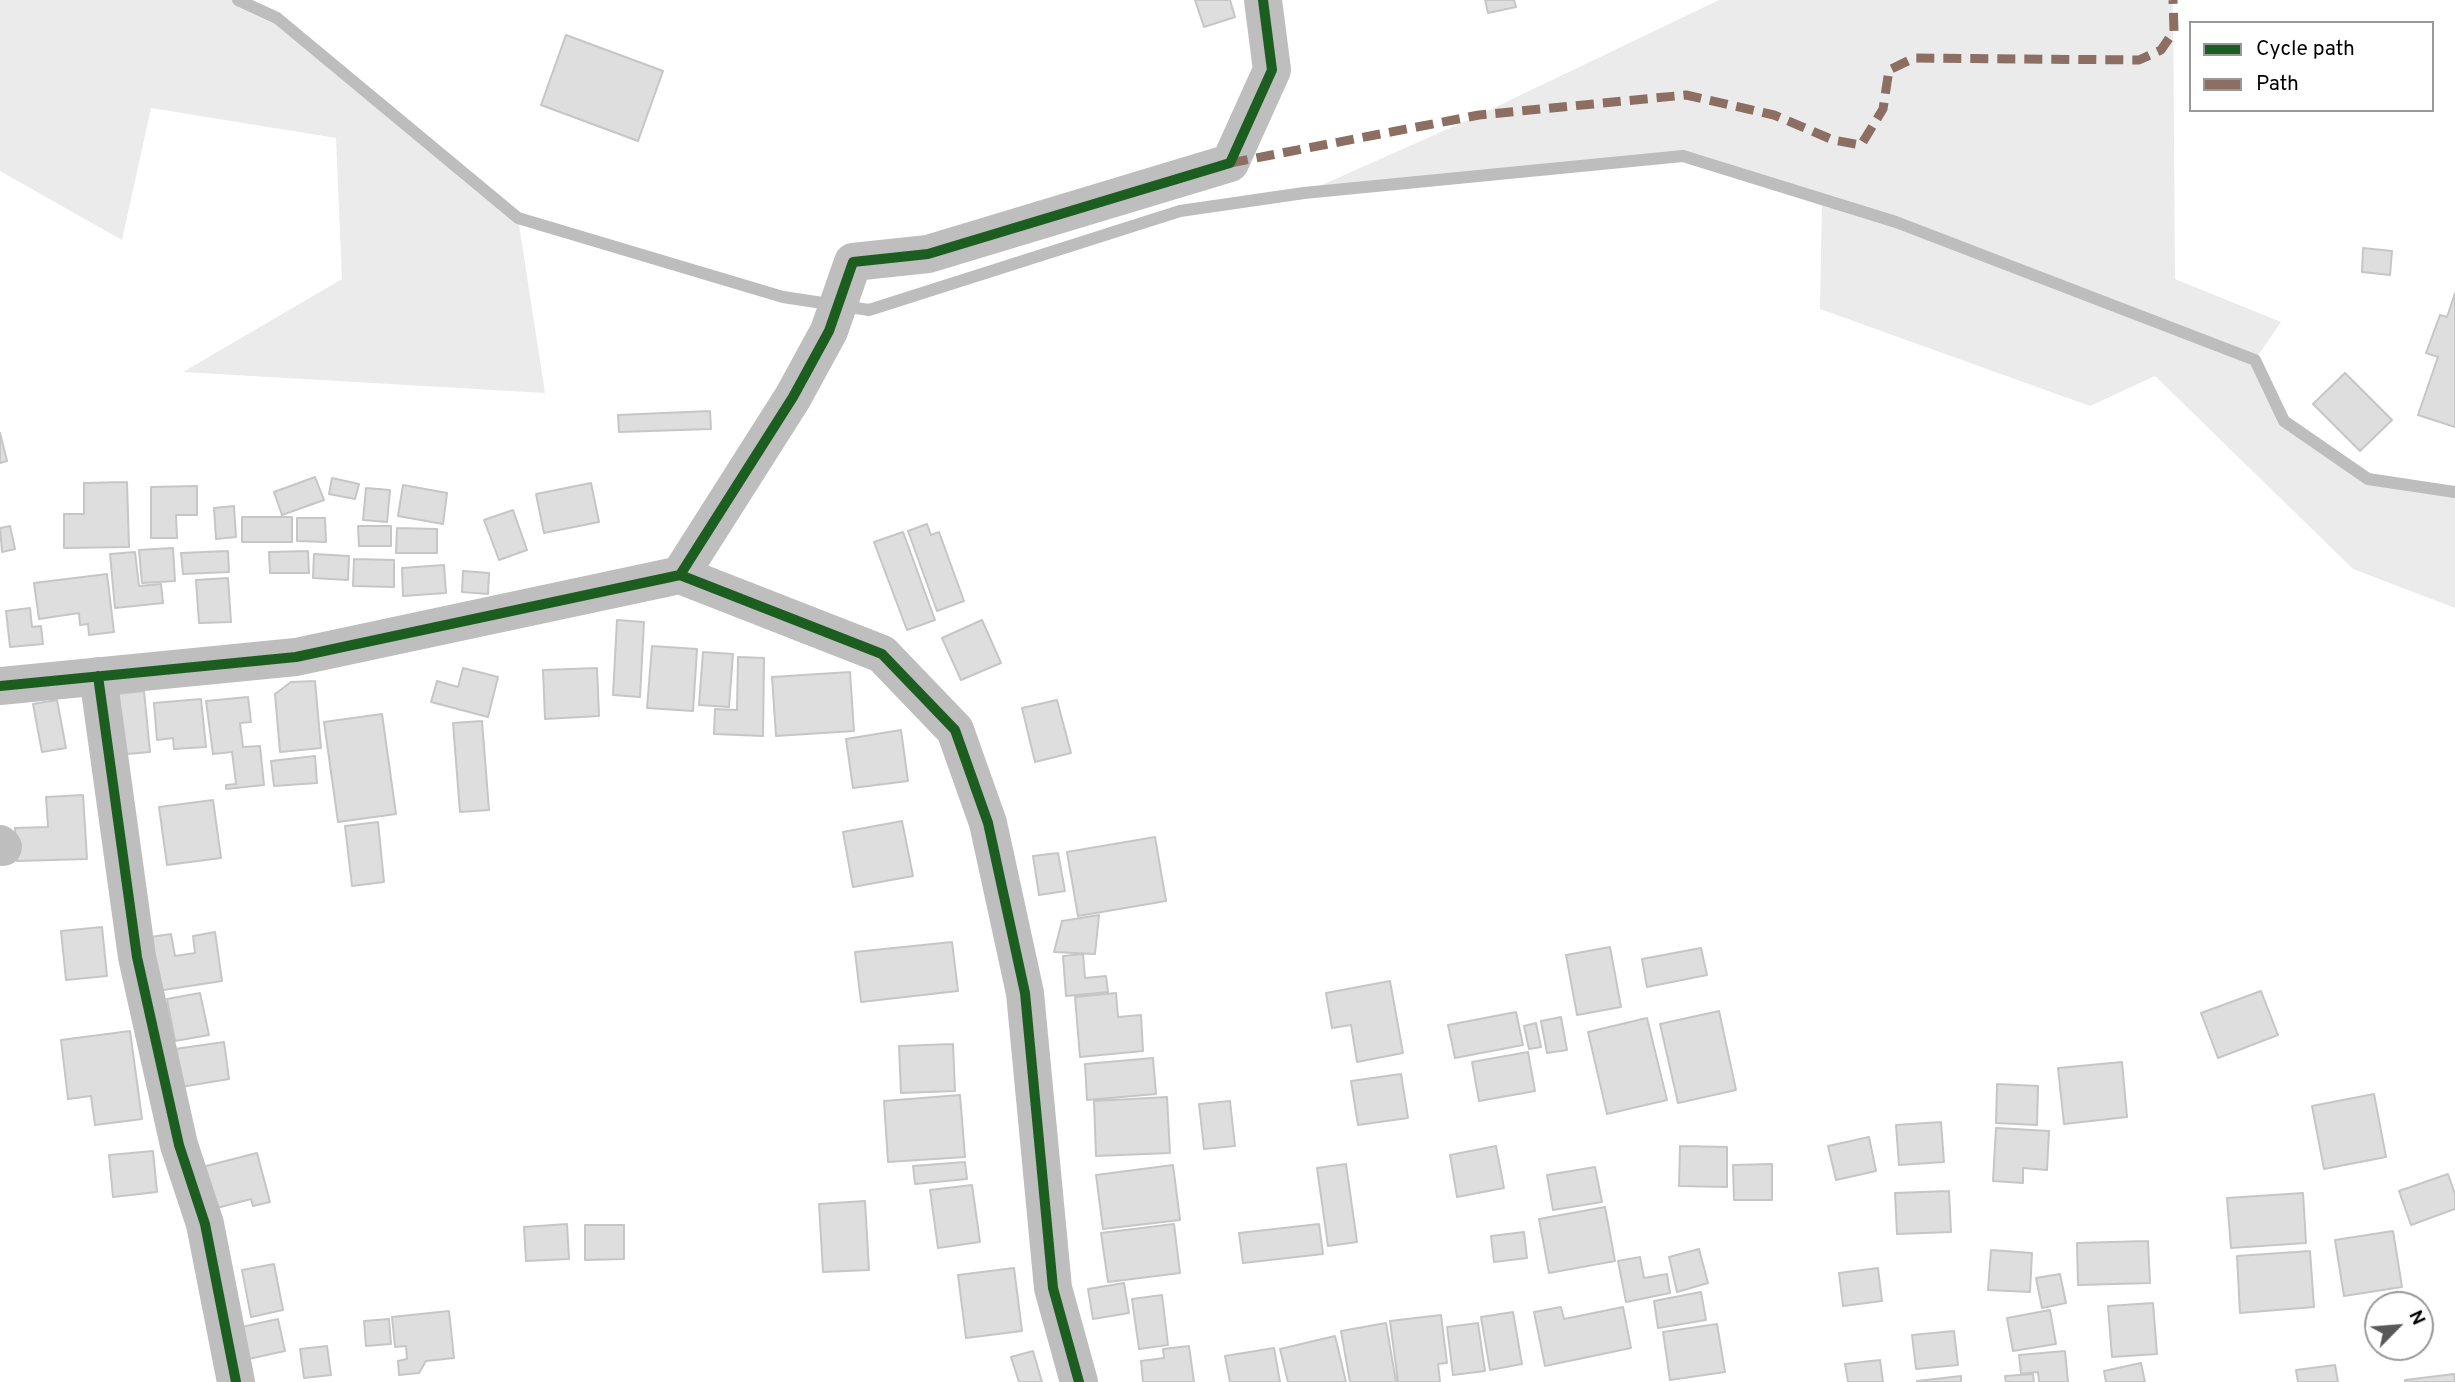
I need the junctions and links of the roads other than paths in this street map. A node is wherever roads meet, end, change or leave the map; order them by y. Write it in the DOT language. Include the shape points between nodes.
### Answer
graph roads {
  1 [pos="1263,0"];
  2 [pos="680,575"];
  3 [pos="98,676"];
  4 [pos="0,686"];
  5 [pos="236,1382"];
  6 [pos="1079,1382"];
  1 -- 2 [label="street" via="1272,70 1230,163 928,254 853,262 829,331 793,397"];
  2 -- 3 [label="street" via="296,657"];
  2 -- 6 [label="street" via="881,654 956,730 988,823 1025,993 1053,1288"];
  3 -- 4 [label="street"];
  3 -- 5 [label="street" via="137,957 178,1145 205,1224"];
}
